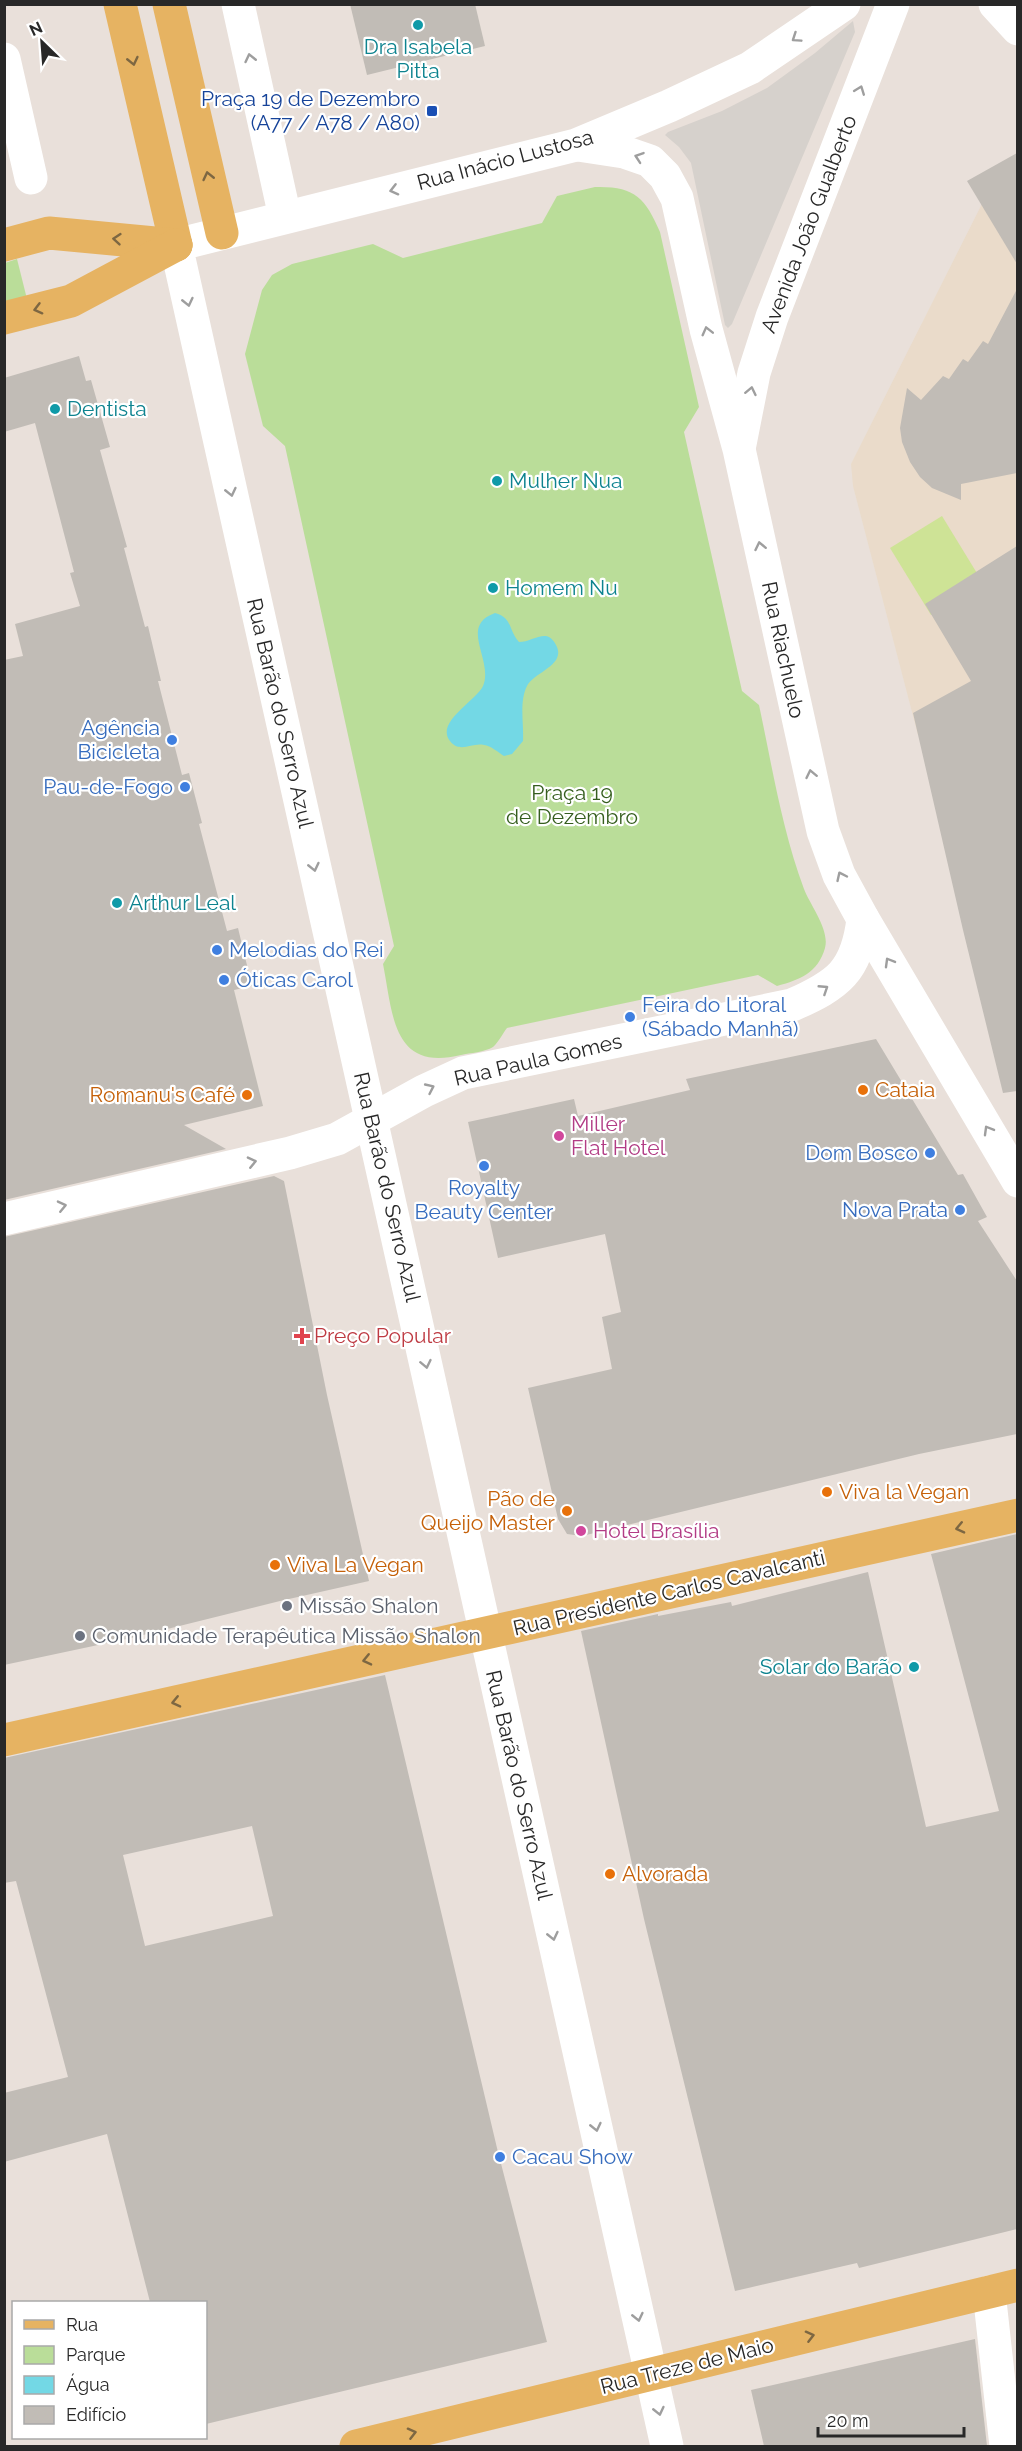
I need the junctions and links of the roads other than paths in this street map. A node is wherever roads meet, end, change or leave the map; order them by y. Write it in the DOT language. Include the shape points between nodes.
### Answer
graph roads {
  1 [pos="120,4"];
  2 [pos="169,4"];
  3 [pos="238,4"];
  4 [pos="844,4"];
  5 [pos="893,4"];
  6 [pos="995,4"];
  7 [pos="1017,29"];
  8 [pos="4,59"];
  9 [pos="576,144"];
  10 [pos="31,178"];
  11 [pos="285,217"];
  12 [pos="222,233"];
  13 [pos="4,244"];
  14 [pos="176,244"];
  15 [pos="4,318"];
  16 [pos="739,449"];
  17 [pos="863,919"];
  18 [pos="373,1121"];
  19 [pos="1017,1181"];
  20 [pos="4,1219"];
  21 [pos="1017,1515"];
  22 [pos="485,1633"];
  23 [pos="4,1740"];
  24 [pos="1003,2289"];
  25 [pos="651,2375"];
  26 [pos="356,2446"];
  27 [pos="667,2446"];
  28 [pos="1006,2446"];
  1 -- 14 [label="main road, one-way"];
  12 -- 2 [label="main road, one-way"];
  11 -- 3 [label="street, one-way"];
  4 -- 9 [label="street, Rua Inácio Lustosa, one-way" via="750,68"];
  16 -- 5 [label="street, Avenida João Gualberto, one-way" via="754,373 772,317"];
  6 -- 7 [label="street"];
  8 -- 10 [label="street"];
  9 -- 11 [label="street, Rua Inácio Lustosa, one-way"];
  16 -- 9 [label="street, Rua Riachuelo, one-way" via="706,329 677,198 669,183 650,161"];
  11 -- 12 [label="street, Rua Inácio Lustosa"];
  12 -- 14 [label="street, Rua Inácio Lustosa"];
  14 -- 13 [label="main road, Rua Inácio Lustosa, one-way" via="49,232"];
  14 -- 15 [label="main road, Rua Inácio Lustosa, one-way" via="71,301"];
  14 -- 18 [label="street, Rua Barão do Serro Azul, one-way"];
  17 -- 16 [label="street, Rua Riachuelo, one-way" via="823,831"];
  18 -- 17 [label="street, Rua Paula Gomes, one-way" via="463,1073 792,1005 817,994 850,965 860,942"];
  19 -- 17 [label="street, Rua Riachuelo, one-way"];
  20 -- 18 [label="street, Rua Paula Gomes, one-way" via="290,1153 337,1139"];
  18 -- 22 [label="street, Rua Barão do Serro Azul, one-way"];
  21 -- 22 [label="main road, Rua Presidente Carlos Cavalcanti, one-way"];
  22 -- 23 [label="main road, Rua Presidente Carlos Cavalcanti, one-way"];
  22 -- 25 [label="street, Rua Barão do Serro Azul, one-way"];
  25 -- 24 [label="main road, Rua Treze de Maio, one-way"];
  24 -- 28 [label="street"];
  26 -- 25 [label="main road, Rua Treze de Maio, one-way"];
  25 -- 27 [label="street, Rua Barão do Serro Azul, one-way"];
}
